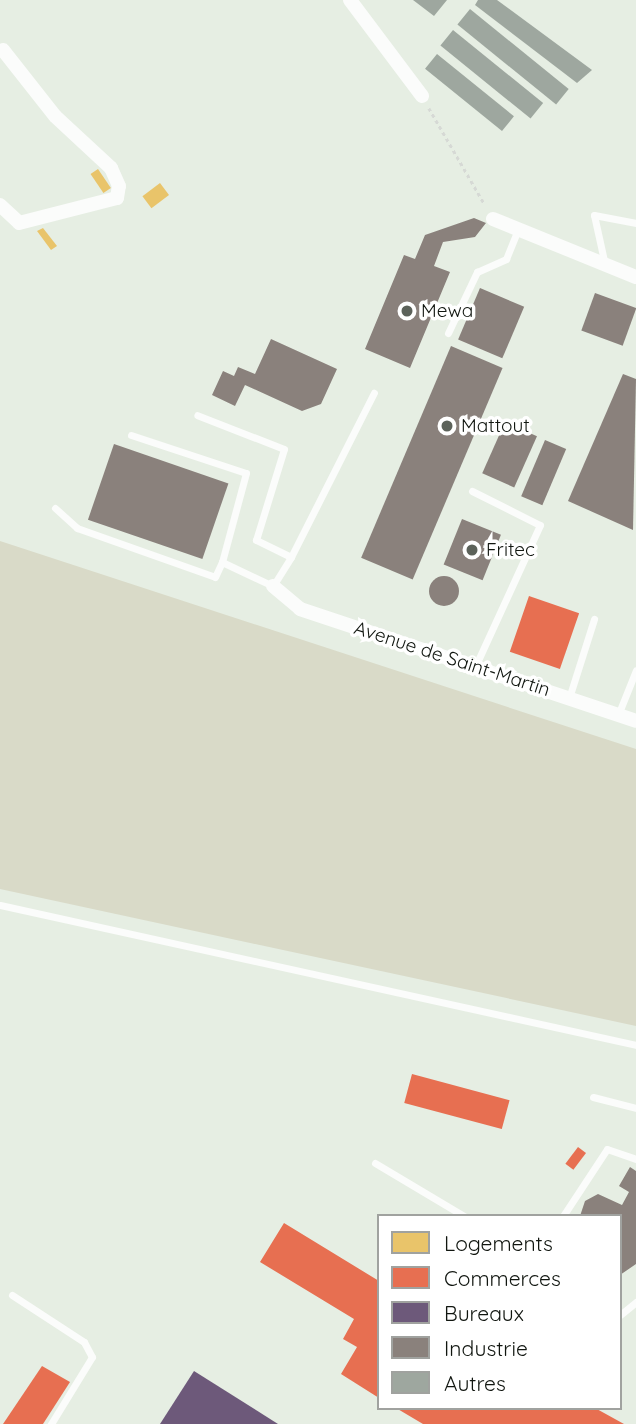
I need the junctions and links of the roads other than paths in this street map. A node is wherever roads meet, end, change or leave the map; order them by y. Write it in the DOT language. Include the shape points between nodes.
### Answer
graph roads {
  1 [pos="350,0"];
  2 [pos="3,50"];
  3 [pos="422,96"];
  4 [pos="0,205"];
  5 [pos="493,219"];
  6 [pos="636,223"];
  7 [pos="518,229"];
  8 [pos="605,265"];
  9 [pos="636,277"];
  10 [pos="448,333"];
  11 [pos="374,393"];
  12 [pos="197,415"];
  13 [pos="131,435"];
  14 [pos="472,491"];
  15 [pos="55,508"];
  16 [pos="291,557"];
  17 [pos="222,562"];
  18 [pos="273,586"];
  19 [pos="594,619"];
  20 [pos="476,666"];
  21 [pos="636,670"];
  22 [pos="569,698"];
  23 [pos="618,715"];
  24 [pos="636,721"];
  25 [pos="0,905"];
  26 [pos="636,1045"];
  27 [pos="593,1097"];
  28 [pos="636,1108"];
  29 [pos="636,1159"];
  30 [pos="374,1163"];
  31 [pos="461,1214"];
  32 [pos="564,1214"];
  33 [pos="12,1295"];
  34 [pos="51,1424"];
  1 -- 3 [label="street"];
  2 -- 4 [label="street" via="55,116 111,168 119,186 117,198 19,223"];
  5 -- 7 [label="street"];
  6 -- 8 [label="lane" via="594,215"];
  7 -- 8 [label="street"];
  7 -- 10 [label="lane" via="506,259 477,272"];
  8 -- 9 [label="street"];
  11 -- 16 [label="lane"];
  12 -- 16 [label="lane" via="284,449 256,540"];
  13 -- 17 [label="lane" via="246,473"];
  14 -- 20 [label="lane" via="540,525"];
  15 -- 17 [label="lane" via="77,528 215,576"];
  16 -- 18 [label="lane"];
  17 -- 18 [label="lane"];
  18 -- 20 [label="street, Avenue de Saint-Martin" via="300,609"];
  19 -- 22 [label="lane"];
  20 -- 22 [label="street, Avenue de Saint-Martin"];
  21 -- 23 [label="lane"];
  22 -- 23 [label="street, Avenue de Saint-Martin"];
  23 -- 24 [label="street, Avenue de Saint-Martin"];
  25 -- 26 [label="lane"];
  27 -- 28 [label="lane"];
  29 -- 32 [label="lane" via="607,1149"];
  30 -- 31 [label="lane"];
  33 -- 34 [label="lane" via="84,1342 92,1357"];
}
